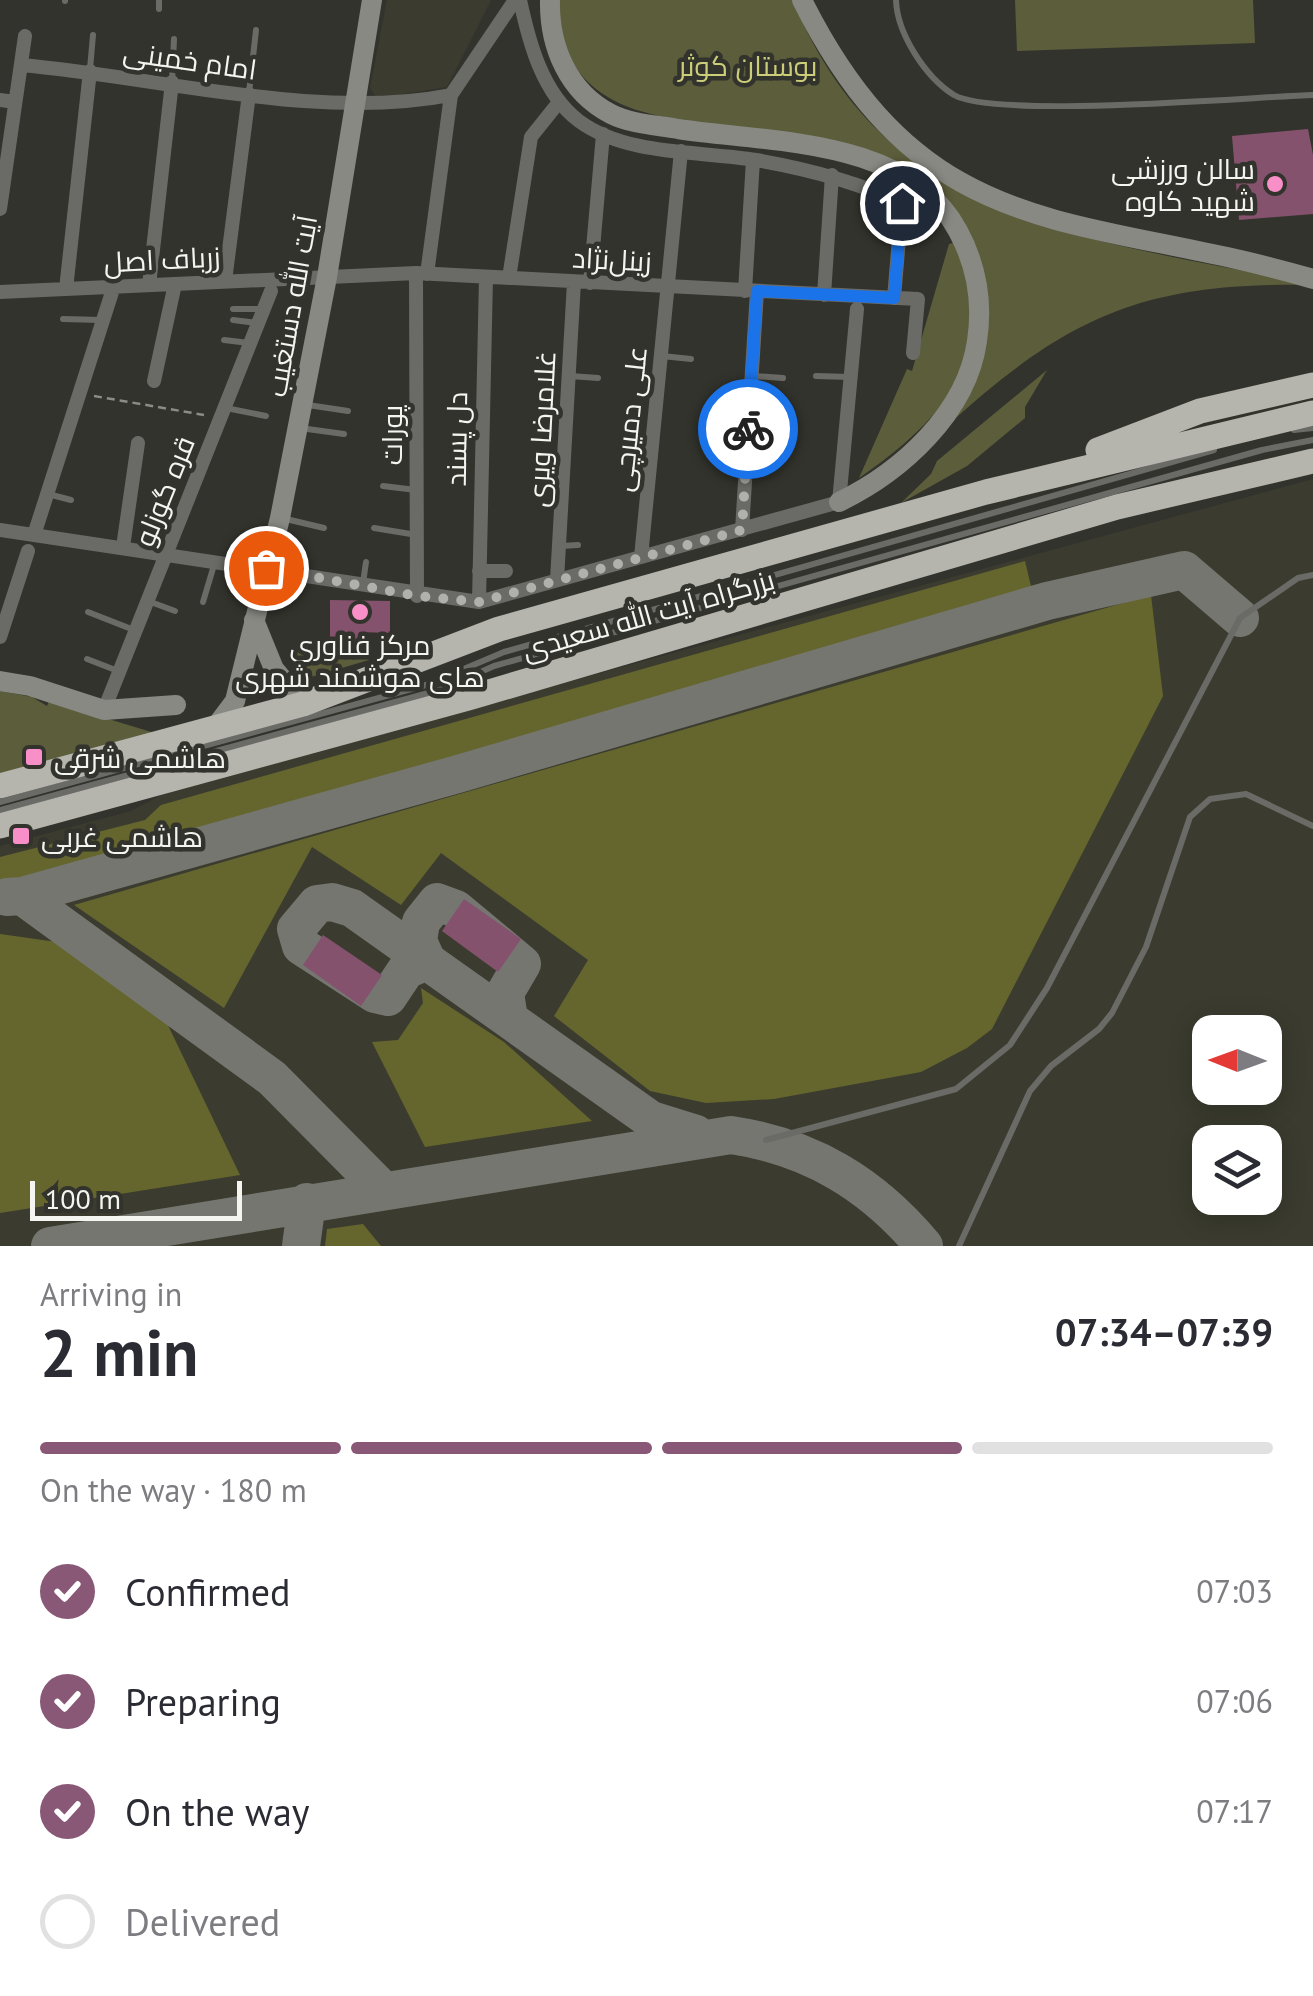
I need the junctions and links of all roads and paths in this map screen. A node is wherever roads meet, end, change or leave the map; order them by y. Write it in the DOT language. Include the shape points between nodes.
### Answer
graph roads {
  1 [pos="372,0"];
  2 [pos="518,0"];
  3 [pos="550,0"];
  4 [pos="802,0"];
  5 [pos="896,0"];
  6 [pos="256,30"];
  7 [pos="93,35"];
  8 [pos="25,36"];
  9 [pos="174,39"];
  10 [pos="21,64"];
  11 [pos="90,71"];
  12 [pos="172,82"];
  13 [pos="249,94"];
  14 [pos="1313,94"];
  15 [pos="451,96"];
  16 [pos="8,101"];
  17 [pos="559,102"];
  18 [pos="352,106"];
  19 [pos="603,134"];
  20 [pos="681,150"];
  21 [pos="753,160"];
  22 [pos="832,175"];
  23 [pos="0,210"];
  24 [pos="421,274"];
  25 [pos="327,277"];
  26 [pos="486,277"];
  27 [pos="509,278"];
  28 [pos="1313,279"];
  29 [pos="225,281"];
  30 [pos="582,282"];
  31 [pos="175,284"];
  32 [pos="148,285"];
  33 [pos="114,286"];
  34 [pos="667,286"];
  35 [pos="66,288"];
  36 [pos="271,290"];
  37 [pos="751,291"];
  38 [pos="0,292"];
  39 [pos="824,295"];
  40 [pos="894,298"];
  41 [pos="233,309"];
  42 [pos="857,310"];
  43 [pos="261,316"];
  44 [pos="63,319"];
  45 [pos="102,320"];
  46 [pos="233,320"];
  47 [pos="224,340"];
  48 [pos="250,344"];
  49 [pos="913,353"];
  50 [pos="660,356"];
  51 [pos="690,359"];
  52 [pos="569,376"];
  53 [pos="752,376"];
  54 [pos="816,376"];
  55 [pos="851,377"];
  56 [pos="598,378"];
  57 [pos="783,378"];
  58 [pos="154,380"];
  59 [pos="1313,386"];
  60 [pos="78,394"];
  61 [pos="302,404"];
  62 [pos="348,411"];
  63 [pos="1313,412"];
  64 [pos="222,413"];
  65 [pos="266,416"];
  66 [pos="297,428"];
  67 [pos="1313,428"];
  68 [pos="1284,432"];
  69 [pos="344,434"];
  70 [pos="1313,440"];
  71 [pos="138,443"];
  72 [pos="747,447"];
  73 [pos="771,448"];
  74 [pos="1218,448"];
  75 [pos="1313,460"];
  76 [pos="1026,482"];
  77 [pos="383,486"];
  78 [pos="417,490"];
  79 [pos="46,494"];
  80 [pos="71,500"];
  81 [pos="839,502"];
  82 [pos="280,518"];
  83 [pos="324,528"];
  84 [pos="374,528"];
  85 [pos="0,530"];
  86 [pos="742,530"];
  87 [pos="34,535"];
  88 [pos="417,535"];
  89 [pos="578,545"];
  90 [pos="559,546"];
  91 [pos="123,548"];
  92 [pos="28,551"];
  93 [pos="167,553"];
  94 [pos="641,557"];
  95 [pos="216,560"];
  96 [pos="366,562"];
  97 [pos="266,568"];
  98 [pos="478,571"];
  99 [pos="506,571"];
  100 [pos="1313,575"];
  101 [pos="557,580"];
  102 [pos="362,584"];
  103 [pos="417,596"];
  104 [pos="148,601"];
  105 [pos="203,602"];
  106 [pos="479,602"];
  107 [pos="174,611"];
  108 [pos="88,612"];
  109 [pos="254,620"];
  110 [pos="136,631"];
  111 [pos="0,636"];
  112 [pos="87,659"];
  113 [pos="120,672"];
  114 [pos="0,681"];
  115 [pos="303,704"];
  116 [pos="176,705"];
  117 [pos="104,710"];
  118 [pos="214,729"];
  119 [pos="0,786"];
  120 [pos="0,802"];
  121 [pos="0,810"];
  122 [pos="0,826"];
  123 [pos="1313,826"];
  124 [pos="766,1140"];
  125 [pos="958,1246"];
  1 -- 18 [label="main road, آیت الله دستغیب"];
  2 -- 15 [label="street"];
  2 -- 17 [label="street"];
  3 -- 81 [label="main road" via="555,48 565,69 611,114 879,161 917,184 952,218 967,247 979,300 966,382 897,467"];
  4 -- 28 [label="main road" via="852,88 894,134 982,194 1061,224"];
  5 -- 14 [label="lane" via="896,16 921,62 956,96 1011,107"];
  6 -- 13 [label="lane"];
  7 -- 11 [label="lane"];
  8 -- 10 [label="street"];
  9 -- 12 [label="lane"];
  10 -- 11 [label="street, امام خمینی"];
  10 -- 16 [label="street"];
  11 -- 12 [label="street, امام خمینی"];
  11 -- 35 [label="street"];
  12 -- 13 [label="street, امام خمینی"];
  12 -- 32 [label="street"];
  13 -- 18 [label="street, امام خمینی"];
  13 -- 29 [label="street"];
  15 -- 18 [label="street, امام خمینی"];
  15 -- 24 [label="street, پورات"];
  16 -- 23 [label="street"];
  17 -- 19 [label="street"];
  17 -- 27 [label="street" via="531,137"];
  18 -- 25 [label="main road, آیت الله دستغیب"];
  19 -- 20 [label="street"];
  19 -- 30 [label="street, غلامرضا ویری"];
  20 -- 21 [label="street"];
  20 -- 34 [label="street, علی دمیرچی"];
  21 -- 22 [label="street"];
  21 -- 37 [label="street"];
  22 -- 39 [label="street"];
  22 -- 40 [label="street" via="902,203"];
  24 -- 25 [label="street, زینل‌نژاد"];
  24 -- 26 [label="street, زینل‌نژاد"];
  24 -- 78 [label="street, پورات"];
  25 -- 29 [label="street, زرباف اصل"];
  25 -- 61 [label="main road, آیت الله دستغیب"];
  26 -- 27 [label="street, زینل‌نژاد"];
  26 -- 98 [label="street, دل پسند"];
  27 -- 30 [label="street, زینل‌نژاد"];
  29 -- 31 [label="street, زرباف اصل"];
  30 -- 34 [label="street, زینل‌نژاد"];
  30 -- 52 [label="street, غلامرضا ویری"];
  31 -- 32 [label="street, زرباف اصل"];
  31 -- 58 [label="street"];
  32 -- 33 [label="street, زرباف اصل"];
  33 -- 35 [label="street, زرباف اصل"];
  33 -- 45 [label="street"];
  34 -- 37 [label="street, زینل‌نژاد"];
  34 -- 50 [label="street, علی دمیرچی"];
  35 -- 38 [label="street, زرباف اصل"];
  36 -- 43 [label="street, قره گوزلو"];
  37 -- 39 [label="street, زینل‌نژاد"];
  37 -- 53 [label="street"];
  39 -- 40 [label="street, زینل‌نژاد"];
  40 -- 49 [label="street" via="918,299"];
  41 -- 43 [label="lane"];
  42 -- 55 [label="street"];
  43 -- 46 [label="lane"];
  43 -- 48 [label="street, قره گوزلو"];
  44 -- 45 [label="lane"];
  45 -- 60 [label="street"];
  47 -- 48 [label="lane"];
  48 -- 64 [label="street, قره گوزلو"];
  50 -- 51 [label="lane"];
  50 -- 94 [label="street, علی دمیرچی"];
  52 -- 56 [label="lane"];
  52 -- 90 [label="street, غلامرضا ویری"];
  53 -- 57 [label="lane"];
  53 -- 72 [label="street"];
  54 -- 55 [label="lane"];
  55 -- 81 [label="street"];
  59 -- 76 [label="highway" via="1157,425"];
  60 -- 64 [label="path"];
  60 -- 79 [label="street"];
  61 -- 62 [label="lane"];
  61 -- 66 [label="main road, آیت الله دستغیب"];
  63 -- 76 [label="highway"];
  64 -- 65 [label="lane"];
  64 -- 93 [label="street, قره گوزلو"];
  66 -- 69 [label="lane"];
  66 -- 82 [label="main road, آیت الله دستغیب"];
  67 -- 68 [label="lane"];
  70 -- 121 [label="lane" via="510,661 443,689"];
  71 -- 91 [label="street"];
  72 -- 73 [label="lane"];
  72 -- 86 [label="street"];
  74 -- 120 [label="lane" via="504,652 426,685"];
  75 -- 122 [label="highway, بزرگراه آیت الله سعیدی" via="1117,507 472,697"];
  76 -- 115 [label="highway" via="499,629"];
  77 -- 78 [label="lane"];
  78 -- 88 [label="street, پورات"];
  79 -- 80 [label="lane"];
  79 -- 87 [label="street"];
  81 -- 86 [label="street"];
  82 -- 83 [label="lane"];
  82 -- 97 [label="main road, آیت الله دستغیب"];
  84 -- 88 [label="lane"];
  85 -- 87 [label="street"];
  86 -- 94 [label="street"];
  87 -- 91 [label="street"];
  88 -- 103 [label="street, پورات"];
  89 -- 90 [label="lane"];
  90 -- 101 [label="street, غلامرضا ویری"];
  91 -- 93 [label="street"];
  92 -- 111 [label="street"];
  93 -- 95 [label="street"];
  93 -- 104 [label="street, قره گوزلو"];
  94 -- 101 [label="street"];
  95 -- 97 [label="street"];
  95 -- 105 [label="lane"];
  96 -- 102 [label="lane"];
  97 -- 102 [label="street"];
  97 -- 109 [label="main road, آیت الله دستغیب"];
  98 -- 99 [label="street"];
  98 -- 106 [label="street, دل پسند"];
  100 -- 124 [label="lane" via="1298,578 1240,618 1047,988 1010,1045 956,1088"];
  101 -- 106 [label="street"];
  102 -- 103 [label="street"];
  103 -- 106 [label="street"];
  104 -- 107 [label="lane"];
  104 -- 110 [label="street, قره گوزلو"];
  108 -- 110 [label="lane"];
  109 -- 115 [label="main road" via="274,669"];
  109 -- 118 [label="main road, آیت الله دستغیب" via="235,702"];
  110 -- 113 [label="street, قره گوزلو"];
  112 -- 113 [label="lane"];
  113 -- 117 [label="street, قره گوزلو"];
  114 -- 117 [label="main road"];
  115 -- 118 [label="highway"];
  116 -- 117 [label="main road"];
  118 -- 119 [label="highway"];
  123 -- 125 [label="lane" via="1246,794 1210,799 1190,817 1146,948 1112,1013 1030,1091"];
}
